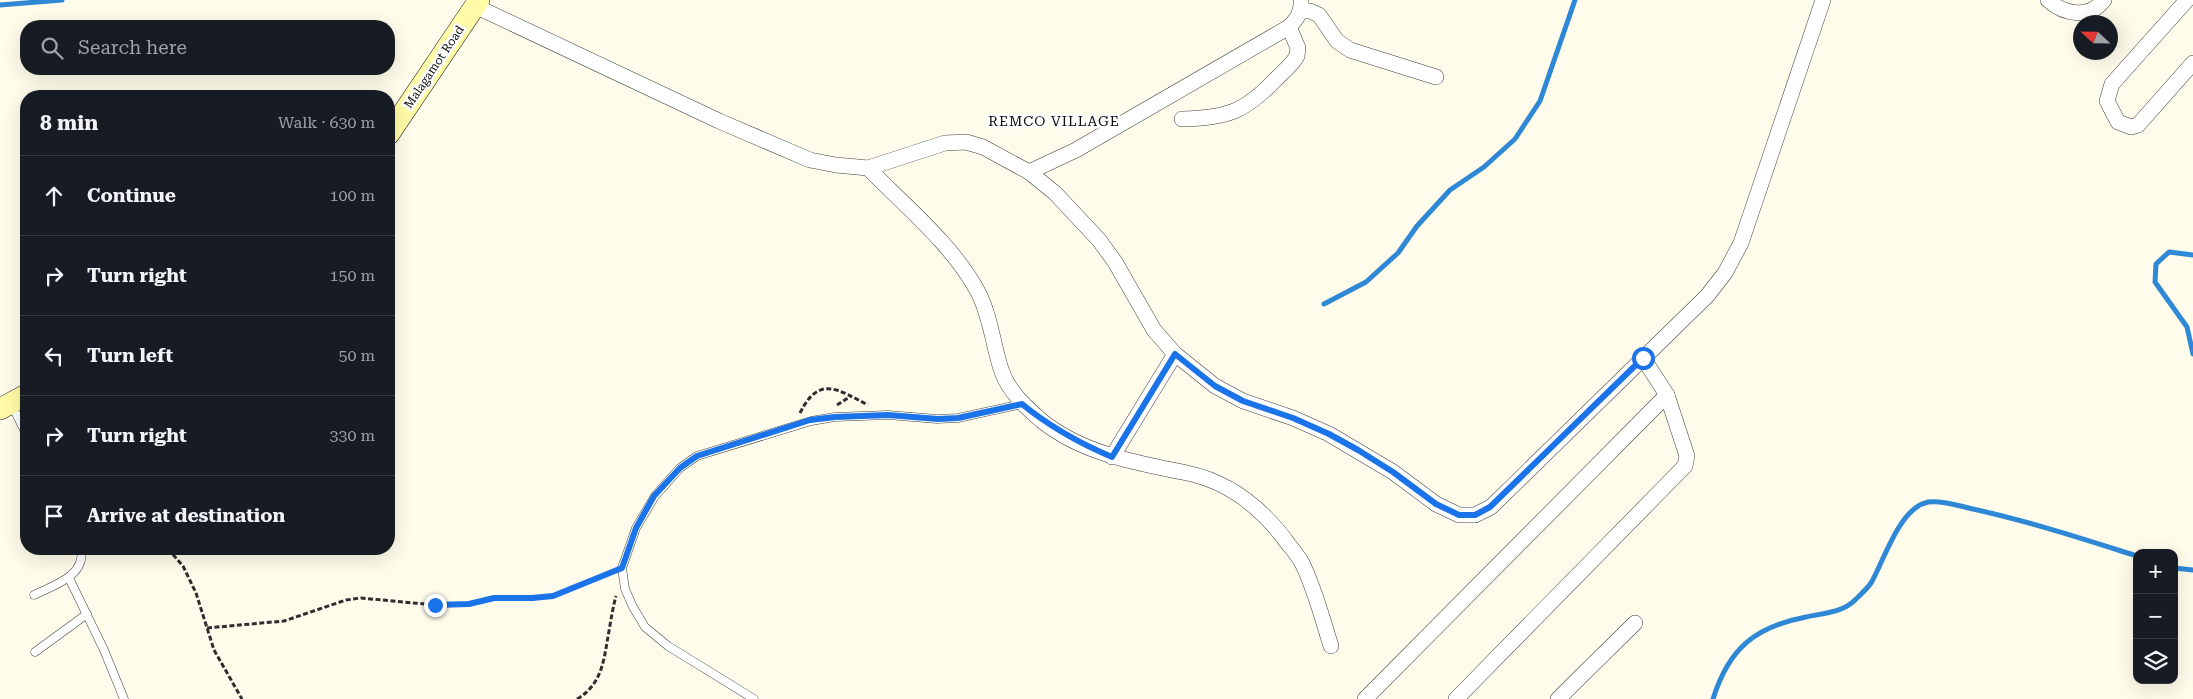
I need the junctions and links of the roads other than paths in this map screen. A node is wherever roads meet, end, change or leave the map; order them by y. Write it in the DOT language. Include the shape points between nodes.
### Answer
graph roads {
  1 [pos="1823,0"];
  2 [pos="2048,0"];
  3 [pos="2104,0"];
  4 [pos="2187,0"];
  5 [pos="477,3"];
  6 [pos="1301,5"];
  7 [pos="1289,27"];
  8 [pos="2193,63"];
  9 [pos="1436,77"];
  10 [pos="1182,119"];
  11 [pos="395,125"];
  12 [pos="868,168"];
  13 [pos="1029,172"];
  14 [pos="1175,354"];
  15 [pos="1643,358"];
  16 [pos="1667,395"];
  17 [pos="12,402"];
  18 [pos="1022,404"];
  19 [pos="20,420"];
  20 [pos="1112,457"];
  21 [pos="82,555"];
  22 [pos="69,578"];
  23 [pos="34,595"];
  24 [pos="87,614"];
  25 [pos="1635,623"];
  26 [pos="1330,646"];
  27 [pos="35,652"];
  28 [pos="124,699"];
  29 [pos="754,699"];
  30 [pos="1365,699"];
  31 [pos="1456,699"];
  32 [pos="1558,699"];
  1 -- 15 [label="street" via="1740,243 1707,296"];
  2 -- 3 [label="street" via="2057,8 2073,13 2087,12"];
  4 -- 8 [label="street" via="2112,84 2107,101 2118,122 2131,127 2138,124"];
  5 -- 11 [label="street, Malagamot Road"];
  5 -- 12 [label="street" via="788,152 810,160"];
  6 -- 7 [label="street" via="1297,18"];
  6 -- 9 [label="street" via="1319,15 1337,41 1350,50"];
  7 -- 10 [label="street" via="1298,56 1262,95 1245,107 1216,117"];
  7 -- 13 [label="street" via="1076,150"];
  12 -- 13 [label="street" via="945,143 966,142 983,147"];
  12 -- 18 [label="street" via="962,267 979,294 1002,374"];
  13 -- 14 [label="street" via="1055,193 1099,240 1154,330"];
  14 -- 15 [label="street" via="1215,386 1243,401 1329,434 1393,472 1436,504 1459,515 1475,515 1490,507"];
  14 -- 20 [label="street"];
  15 -- 16 [label="street"];
  16 -- 30 [label="street"];
  16 -- 31 [label="street" via="1687,456 1685,466"];
  17 -- 19 [label="lane"];
  18 -- 20 [label="street" via="1045,423"];
  18 -- 29 [label="lane" via="958,418 835,417 794,425 697,456 680,468 654,496 636,528 622,568 625,589 645,628 668,646"];
  20 -- 26 [label="street" via="1223,484 1250,502 1274,524 1302,562"];
  21 -- 22 [label="lane" via="80,564"];
  22 -- 23 [label="lane"];
  22 -- 24 [label="lane"];
  24 -- 27 [label="lane"];
  24 -- 28 [label="lane"];
  25 -- 32 [label="street"];
}
